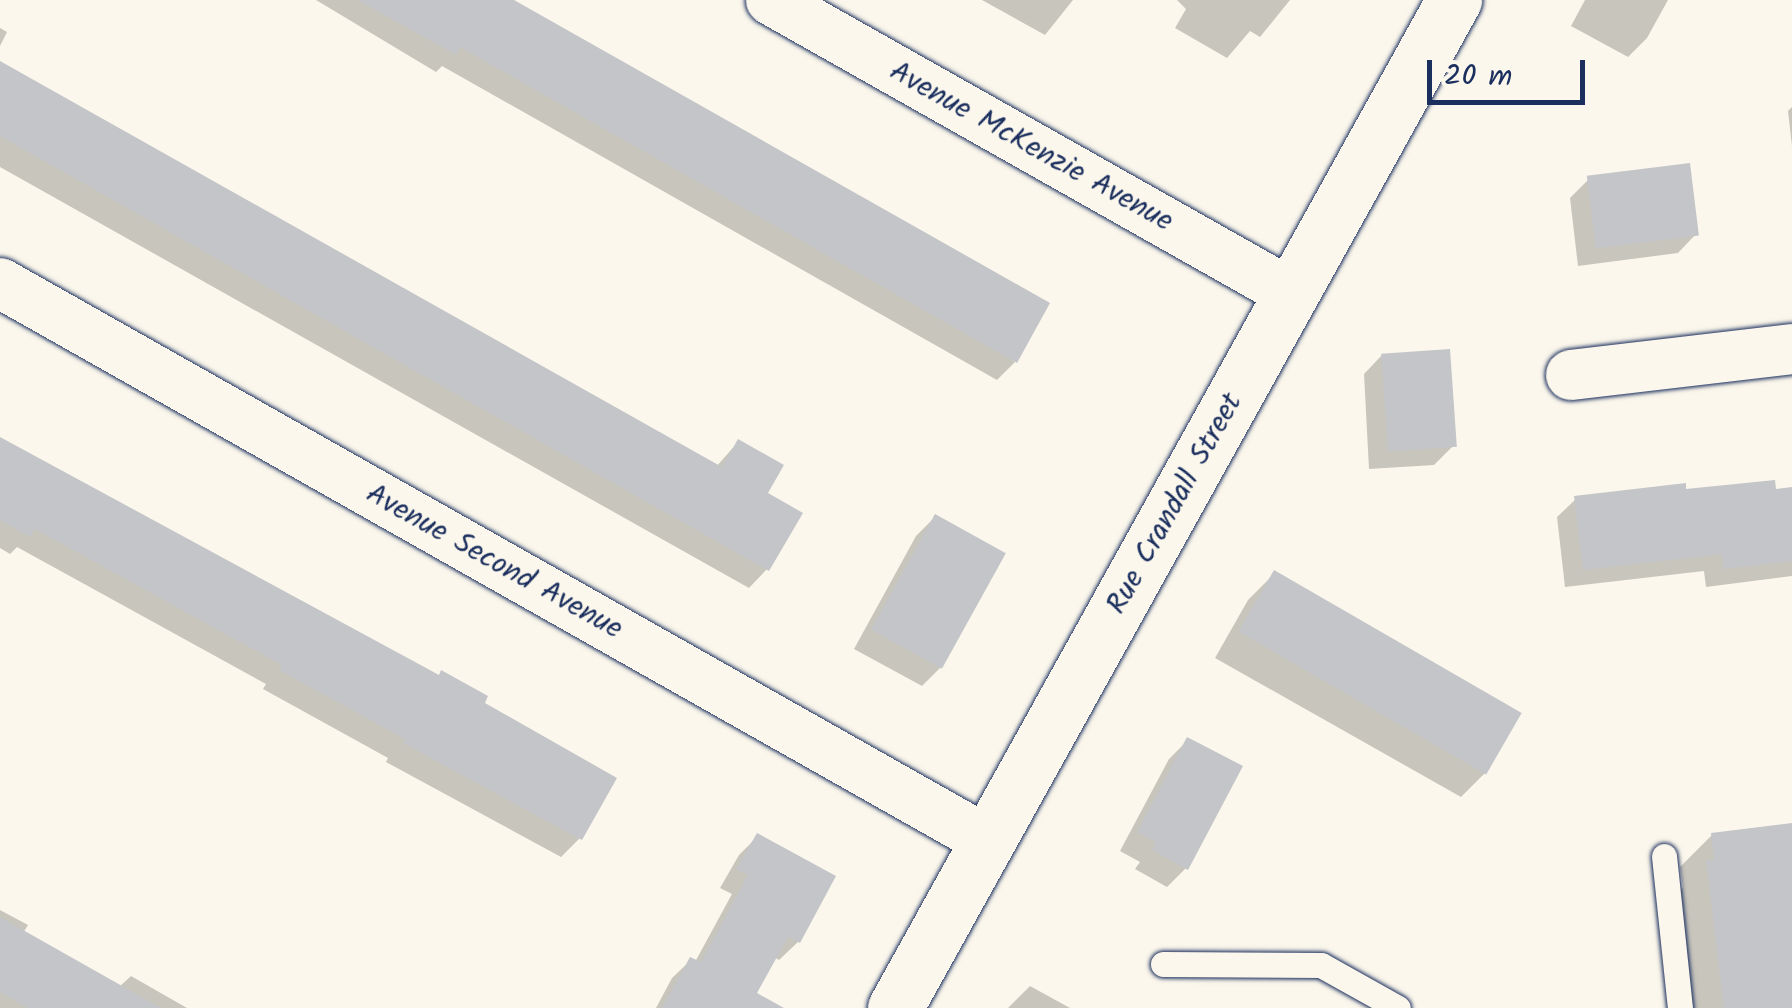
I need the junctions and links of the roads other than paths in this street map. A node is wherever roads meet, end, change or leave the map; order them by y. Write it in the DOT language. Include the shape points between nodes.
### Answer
graph roads {
  1 [pos="770,0"];
  2 [pos="1454,0"];
  3 [pos="0,284"];
  4 [pos="1292,294"];
  5 [pos="1792,349"];
  6 [pos="1571,375"];
  7 [pos="988,842"];
  8 [pos="1664,856"];
  9 [pos="1163,964"];
  10 [pos="895,1008"];
  11 [pos="1398,1008"];
  12 [pos="1680,1008"];
  1 -- 4 [label="street, Avenue McKenzie Avenue"];
  2 -- 4 [label="street, Rue Crandall Street"];
  3 -- 7 [label="street, Avenue Second Avenue"];
  4 -- 7 [label="street, Rue Crandall Street"];
  5 -- 6 [label="street"];
  7 -- 10 [label="street, Rue Crandall Street"];
  8 -- 12 [label="lane"];
  9 -- 11 [label="lane" via="1321,964"];
}
